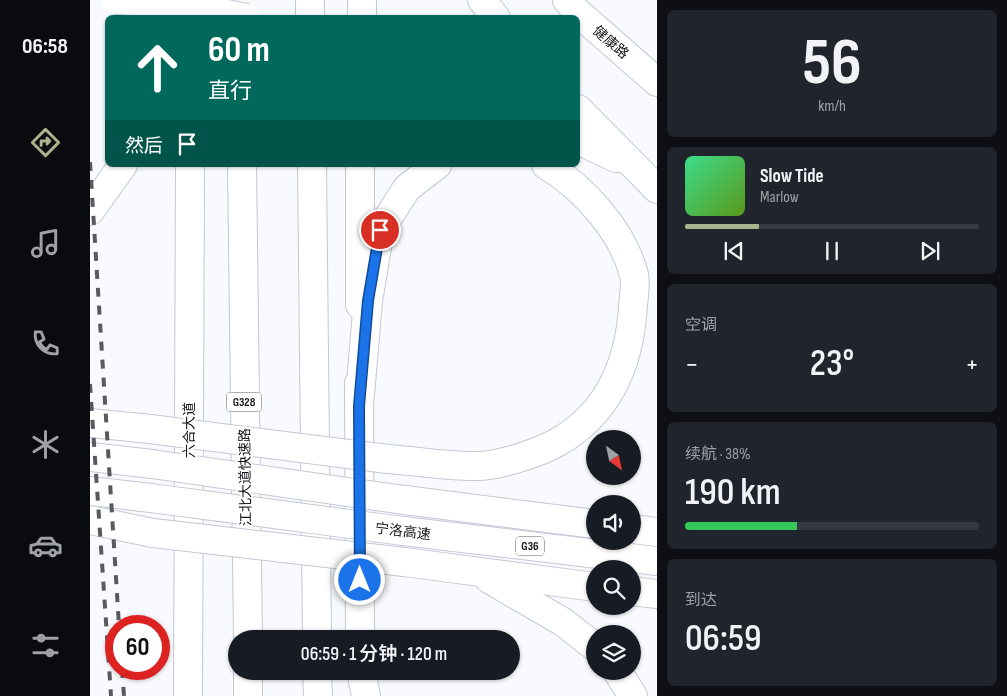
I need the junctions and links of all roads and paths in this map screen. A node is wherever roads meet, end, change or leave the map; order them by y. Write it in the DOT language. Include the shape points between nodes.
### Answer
graph roads {
  1 [pos="115,0"];
  2 [pos="182,0"];
  3 [pos="190,0"];
  4 [pos="241,0"];
  5 [pos="310,0"];
  6 [pos="362,0"];
  7 [pos="482,0"];
  8 [pos="567,0"];
  9 [pos="180,15"];
  10 [pos="190,15"];
  11 [pos="230,15"];
  12 [pos="241,15"];
  13 [pos="310,15"];
  14 [pos="362,15"];
  15 [pos="494,15"];
  16 [pos="579,15"];
  17 [pos="580,15"];
  18 [pos="657,82"];
  19 [pos="580,111"];
  20 [pos="580,141"];
  21 [pos="633,166"];
  22 [pos="122,167"];
  23 [pos="190,167"];
  24 [pos="242,167"];
  25 [pos="312,167"];
  26 [pos="360,167"];
  27 [pos="434,167"];
  28 [pos="549,167"];
  29 [pos="657,189"];
  30 [pos="90,211"];
  31 [pos="359,406"];
  32 [pos="90,423"];
  33 [pos="90,457"];
  34 [pos="90,491"];
  35 [pos="90,520"];
  36 [pos="586,523"];
  37 [pos="121,527"];
  38 [pos="90,530"];
  39 [pos="641,530"];
  40 [pos="657,532"];
  41 [pos="657,561"];
  42 [pos="479,573"];
  43 [pos="586,586"];
  44 [pos="641,592"];
  45 [pos="657,594"];
  46 [pos="248,630"];
  47 [pos="317,630"];
  48 [pos="360,630"];
  49 [pos="586,640"];
  50 [pos="248,680"];
  51 [pos="317,680"];
  52 [pos="360,680"];
  53 [pos="362,680"];
  54 [pos="623,680"];
  55 [pos="188,696"];
  56 [pos="248,696"];
  57 [pos="318,696"];
  58 [pos="360,696"];
  59 [pos="366,696"];
  60 [pos="633,696"];
  1 -- 11 [label="main road, bridge" via="169,4"];
  2 -- 9 [label="main road"];
  3 -- 10 [label="main road"];
  4 -- 12 [label="main road"];
  5 -- 13 [label="main road"];
  6 -- 14 [label="main road"];
  7 -- 15 [label="main road"];
  8 -- 16 [label="main road, 健康路"];
  17 -- 18 [label="main road, 健康路"];
  19 -- 21 [label="main road"];
  20 -- 21 [label="main road"];
  21 -- 29 [label="main road"];
  22 -- 30 [label="main road"];
  23 -- 55 [label="main road, 六合大道"];
  24 -- 46 [label="main road, 江北大道快速路 / G328"];
  25 -- 47 [label="main road"];
  26 -- 31 [label="main road"];
  27 -- 31 [label="main road" via="407,188 380,230 368,301"];
  28 -- 32 [label="main road, bridge" via="562,175 598,211 620,240 635,276 632,318 617,380 593,415 558,442 524,456 480,466 388,459"];
  31 -- 48 [label="main road"];
  33 -- 36 [label="main road, G36, bridge"];
  34 -- 41 [label="main road, 宁洛高速 / G36, bridge"];
  35 -- 37 [label="main road"];
  37 -- 38 [label="main road"];
  37 -- 42 [label="main road, bridge"];
  39 -- 40 [label="main road"];
  42 -- 43 [label="main road"];
  42 -- 49 [label="main road" via="563,622"];
  44 -- 45 [label="main road"];
  50 -- 56 [label="main road"];
  51 -- 57 [label="main road"];
  52 -- 58 [label="main road"];
  53 -- 59 [label="main road"];
  54 -- 60 [label="main road"];
}
